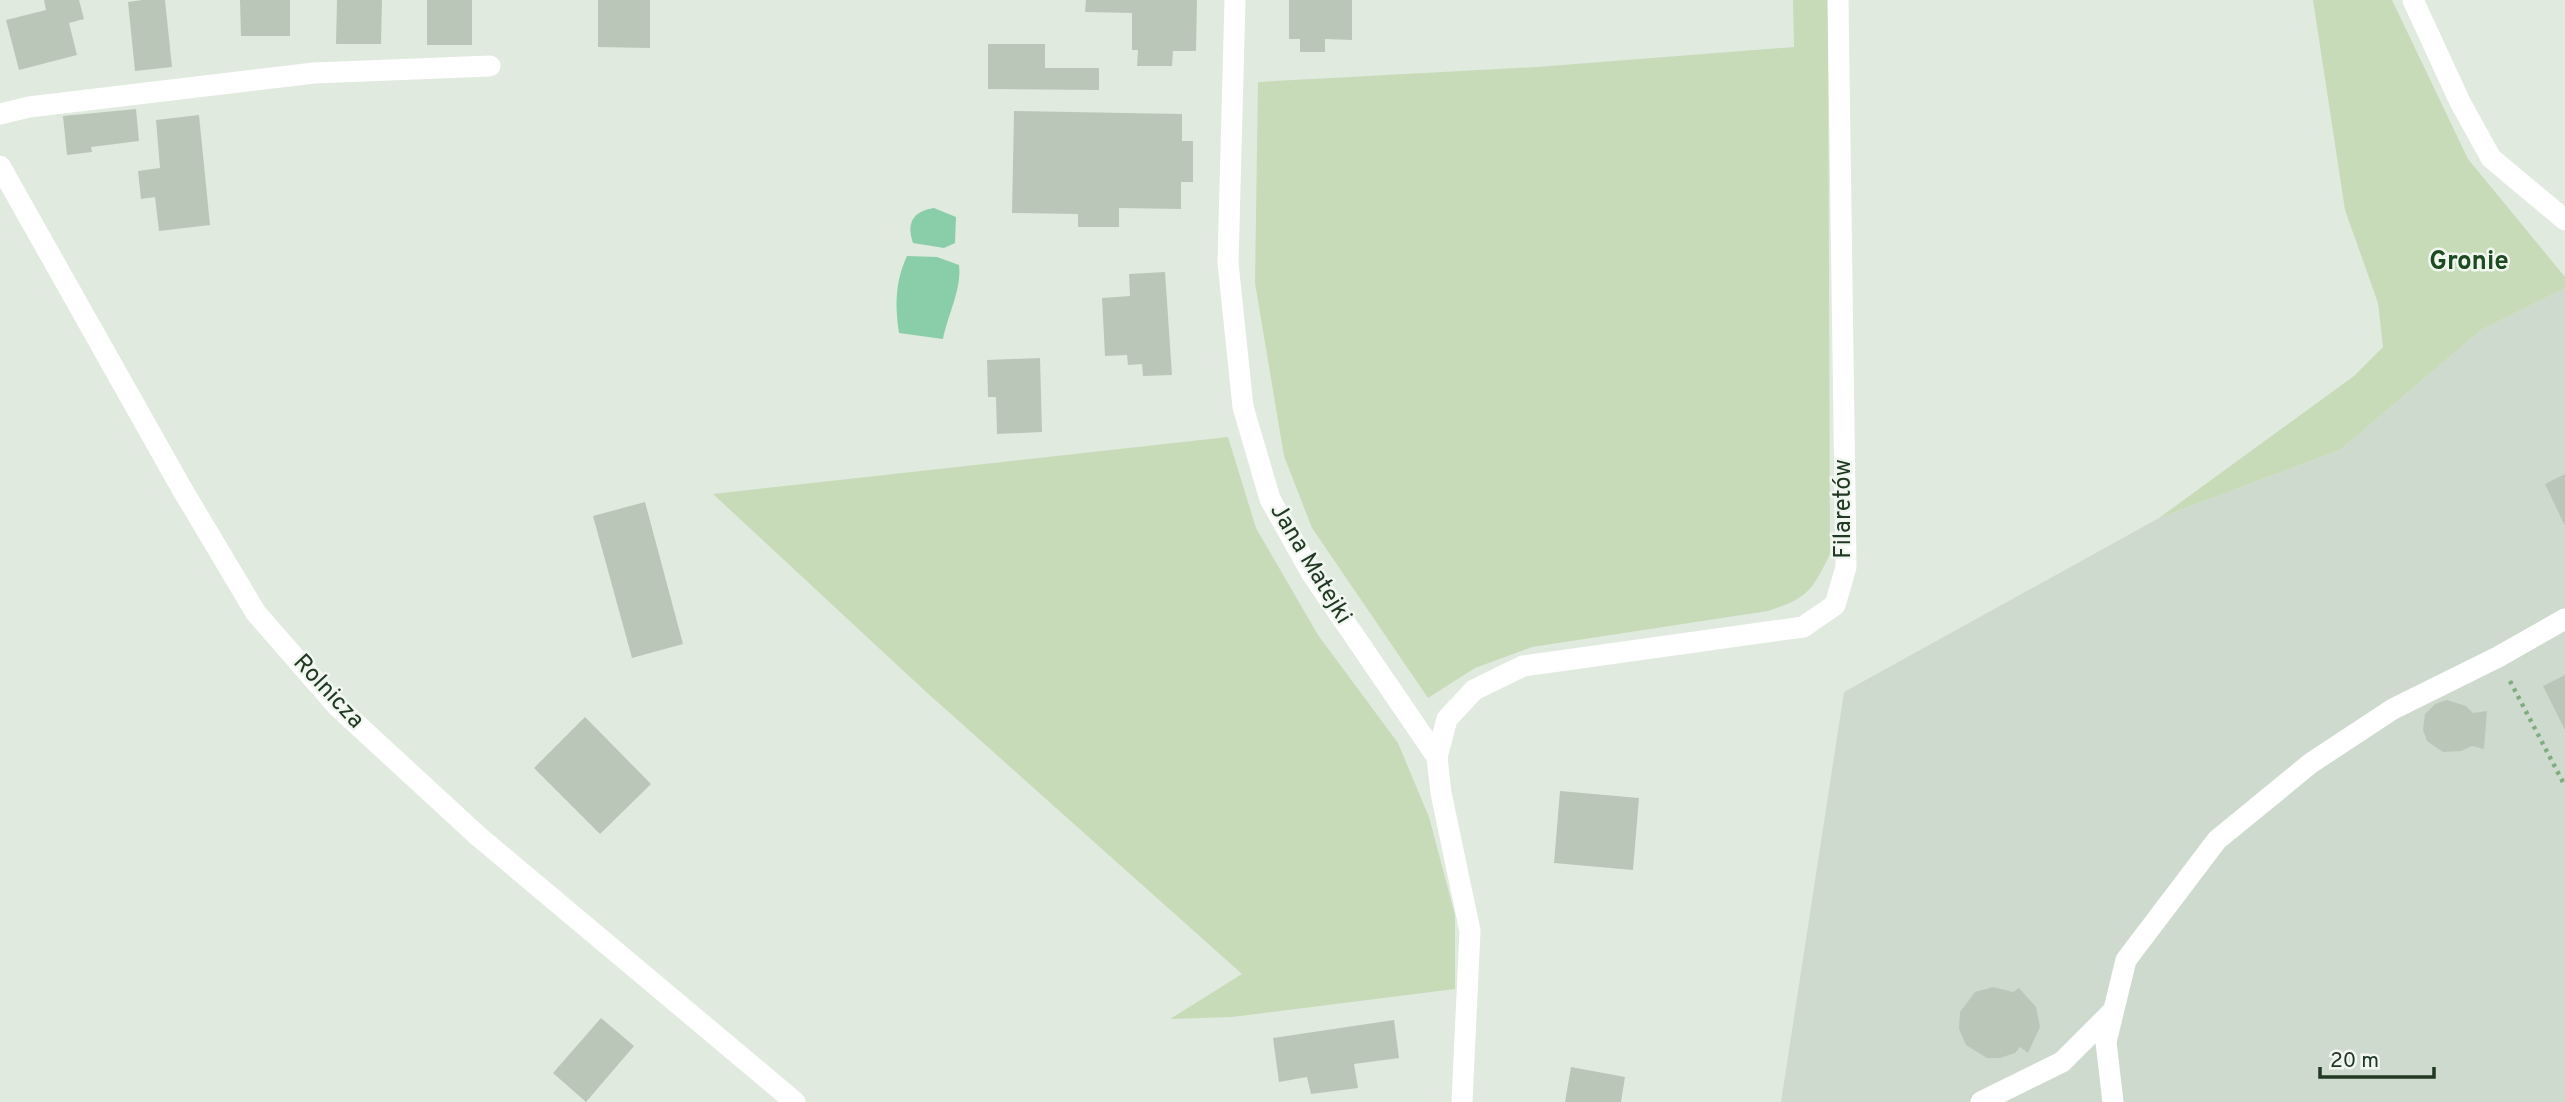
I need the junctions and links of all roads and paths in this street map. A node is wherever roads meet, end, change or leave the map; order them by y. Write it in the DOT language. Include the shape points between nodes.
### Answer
graph roads {
  1 [pos="1235,0"];
  2 [pos="1838,0"];
  3 [pos="2413,0"];
  4 [pos="490,66"];
  5 [pos="0,114"];
  6 [pos="0,166"];
  7 [pos="2565,220"];
  8 [pos="2565,619"];
  9 [pos="2498,657"];
  10 [pos="1437,757"];
  11 [pos="2565,786"];
  12 [pos="2114,1009"];
  13 [pos="795,1102"];
  14 [pos="1462,1102"];
  15 [pos="1981,1102"];
  16 [pos="2113,1102"];
  1 -- 10 [label="street, Jana Matejki" via="1228,263 1243,407 1270,499 1306,564"];
  2 -- 10 [label="street, Filaretów" via="1846,567 1835,605 1803,627 1523,666 1475,690 1447,719"];
  3 -- 7 [label="street" via="2491,158"];
  4 -- 5 [label="street" via="314,73"];
  6 -- 13 [label="street, Rolnicza" via="181,489 256,612 338,707 478,836"];
  8 -- 9 [label="street"];
  9 -- 11 [label="path"];
  9 -- 12 [label="street" via="2383,716 2311,763 2217,840 2126,960"];
  10 -- 14 [label="street, Jana Matejki" via="1470,931"];
  12 -- 15 [label="street" via="2062,1062"];
  12 -- 16 [label="street" via="2106,1042"];
}
